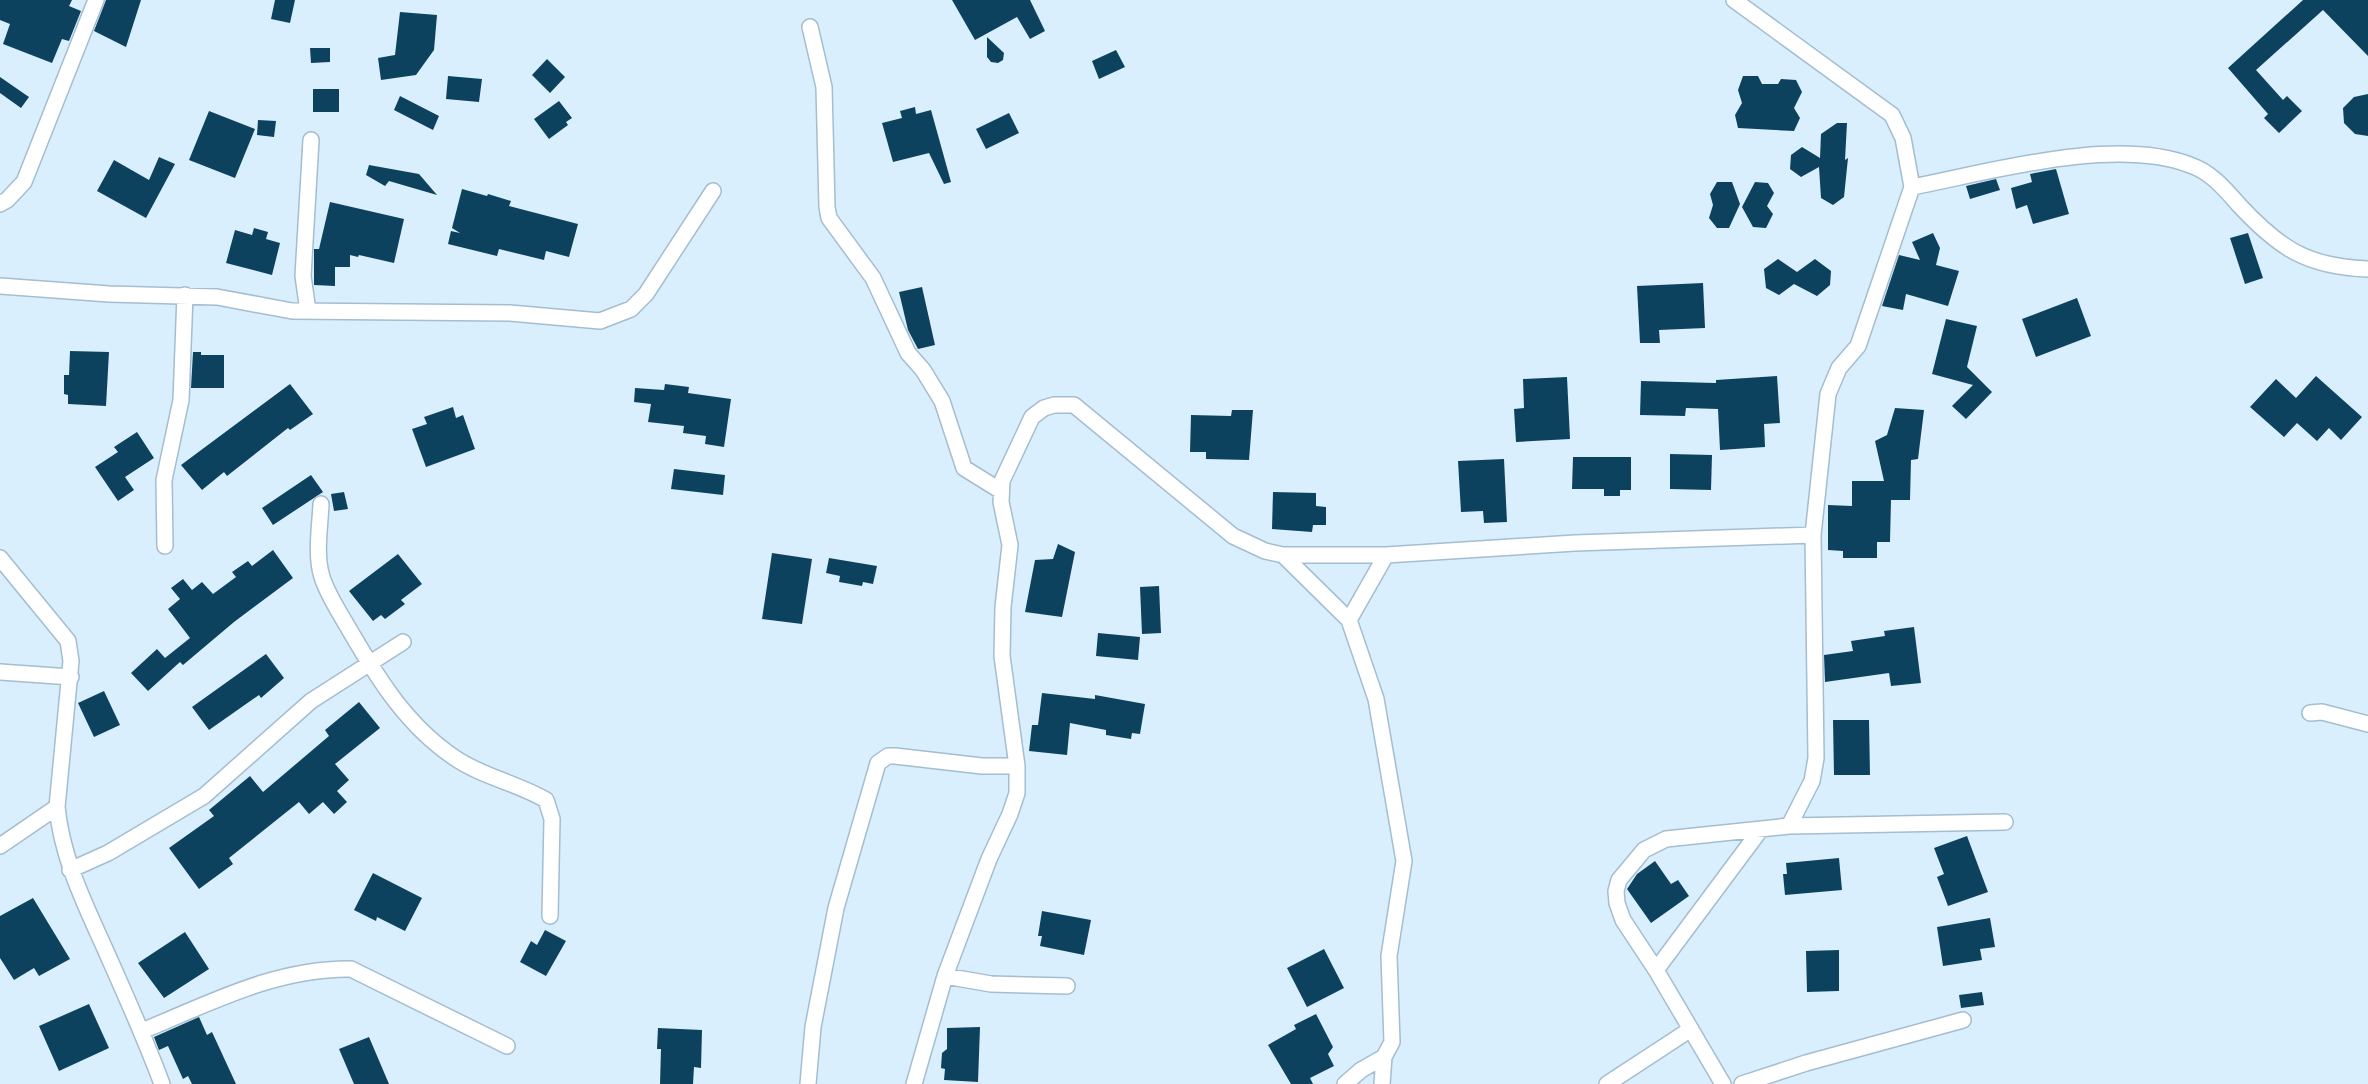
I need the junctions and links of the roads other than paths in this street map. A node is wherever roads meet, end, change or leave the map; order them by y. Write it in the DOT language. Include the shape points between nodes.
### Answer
graph roads {
  1 [pos="96,0"];
  2 [pos="1734,0"];
  3 [pos="810,27"];
  4 [pos="311,140"];
  5 [pos="1912,187"];
  6 [pos="713,191"];
  7 [pos="0,204"];
  8 [pos="2368,269"];
  9 [pos="0,286"];
  10 [pos="185,295"];
  11 [pos="308,311"];
  12 [pos="1001,491"];
  13 [pos="321,504"];
  14 [pos="1813,535"];
  15 [pos="165,546"];
  16 [pos="1283,555"];
  17 [pos="1386,555"];
  18 [pos="0,558"];
  19 [pos="1349,620"];
  20 [pos="403,642"];
  21 [pos="368,662"];
  22 [pos="0,672"];
  23 [pos="71,677"];
  24 [pos="2310,713"];
  25 [pos="2368,724"];
  26 [pos="1017,766"];
  27 [pos="57,807"];
  28 [pos="2005,822"];
  29 [pos="1789,826"];
  30 [pos="1761,829"];
  31 [pos="0,846"];
  32 [pos="70,870"];
  33 [pos="550,916"];
  34 [pos="1656,970"];
  35 [pos="945,976"];
  36 [pos="1067,986"];
  37 [pos="1963,1020"];
  38 [pos="1691,1029"];
  39 [pos="142,1031"];
  40 [pos="507,1046"];
  41 [pos="1384,1057"];
  42 [pos="162,1084"];
  43 [pos="808,1084"];
  44 [pos="914,1084"];
  45 [pos="1346,1084"];
  46 [pos="1382,1084"];
  47 [pos="1607,1084"];
  48 [pos="1723,1084"];
  49 [pos="1742,1084"];
  1 -- 7 [label="street" via="24,182"];
  2 -- 5 [label="street" via="1892,115 1903,138"];
  3 -- 12 [label="street" via="824,87 829,218 873,278 908,353 942,401 964,468"];
  4 -- 11 [label="street" via="303,276"];
  5 -- 8 [label="street" via="2073,157 2170,159 2192,165 2215,179 2269,237 2303,256 2337,268"];
  5 -- 14 [label="street" via="1858,345 1839,368 1828,394"];
  6 -- 11 [label="street" via="646,294 631,309 609,319"];
  9 -- 10 [label="street"];
  10 -- 11 [label="street"];
  10 -- 15 [label="street" via="181,400 164,480"];
  12 -- 16 [label="street" via="1005,472 1032,417 1054,405 1074,405 1233,536"];
  12 -- 26 [label="street" via="1010,545 1002,656"];
  13 -- 21 [label="street" via="321,575"];
  14 -- 17 [label="street" via="1575,543"];
  14 -- 29 [label="street" via="1816,758 1812,781"];
  16 -- 17 [label="street"];
  16 -- 19 [label="street"];
  17 -- 19 [label="street"];
  18 -- 23 [label="street" via="68,641"];
  19 -- 41 [label="street" via="1376,699 1404,861 1389,956 1392,1042"];
  20 -- 21 [label="street"];
  21 -- 32 [label="street" via="311,701 204,796 108,853"];
  21 -- 33 [label="street" via="420,733 480,772 546,800 552,819"];
  22 -- 23 [label="street"];
  23 -- 27 [label="street"];
  24 -- 25 [label="street" via="2322,712"];
  26 -- 35 [label="street" via="1015,801 988,859"];
  26 -- 43 [label="street" via="895,756 878,763 837,908 813,1027"];
  27 -- 31 [label="street"];
  27 -- 32 [label="street" via="60,837"];
  28 -- 29 [label="street"];
  29 -- 30 [label="street"];
  30 -- 34 [label="street"];
  30 -- 34 [label="street" via="1666,839 1644,850 1623,874 1616,891 1617,903 1623,920"];
  32 -- 39 [label="street"];
  34 -- 38 [label="street"];
  35 -- 36 [label="street" via="992,984"];
  35 -- 44 [label="street"];
  37 -- 49 [label="street"];
  38 -- 47 [label="street"];
  38 -- 48 [label="street"];
  39 -- 40 [label="street" via="296,972 351,969"];
  39 -- 42 [label="street"];
  41 -- 45 [label="street"];
  41 -- 46 [label="street"];
}
